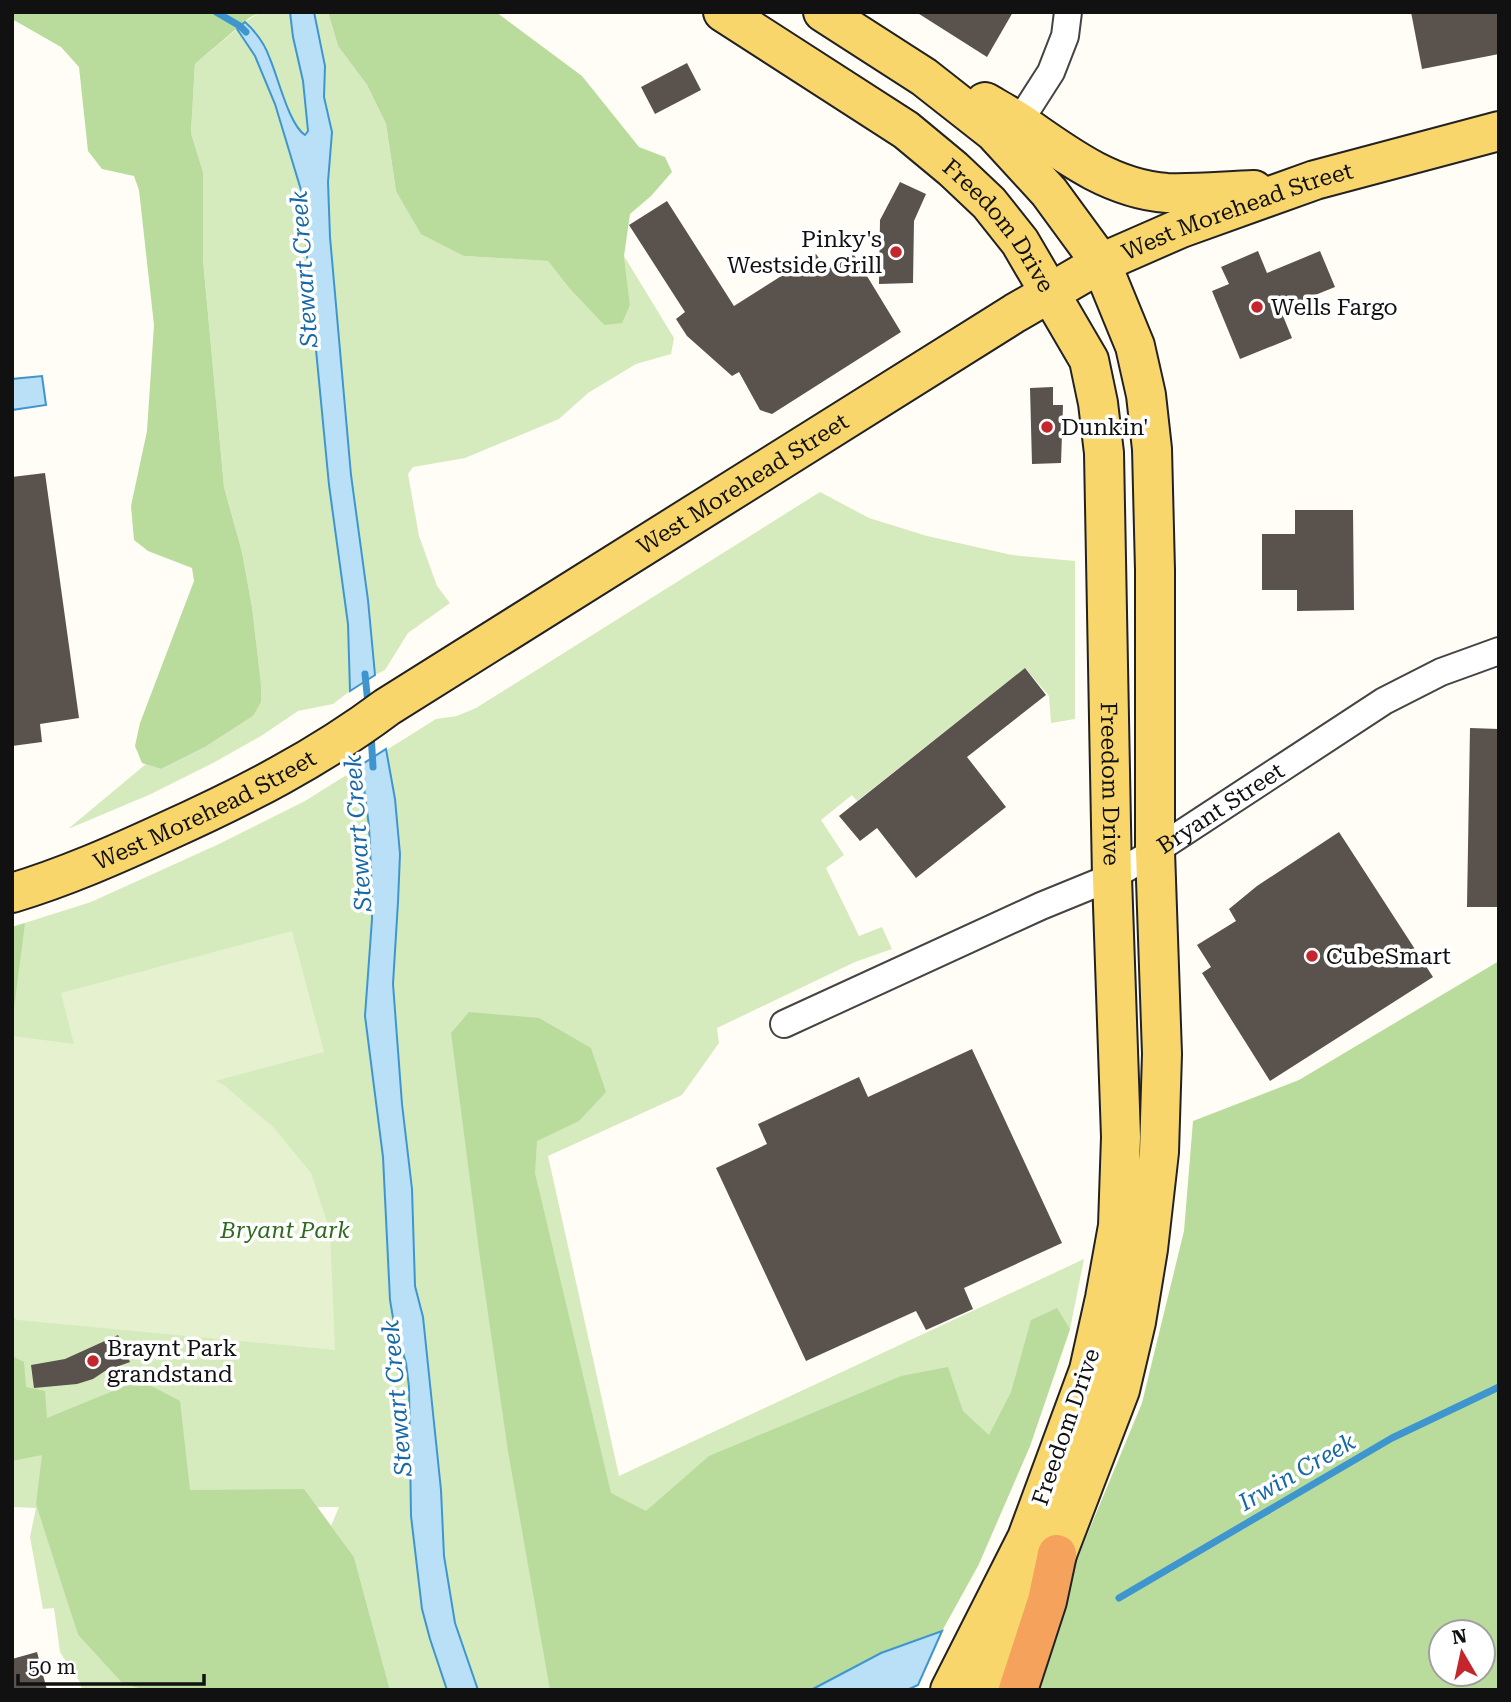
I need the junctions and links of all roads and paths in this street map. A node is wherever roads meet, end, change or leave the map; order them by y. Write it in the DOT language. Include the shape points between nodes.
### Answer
graph roads {
  1 [pos="723,12"];
  2 [pos="823,12"];
  3 [pos="1068,12"];
  4 [pos="924,78"];
  5 [pos="1019,122"];
  6 [pos="1499,131"];
  7 [pos="1291,188"];
  8 [pos="1101,263"];
  9 [pos="1049,292"];
  10 [pos="1499,652"];
  11 [pos="1155,851"];
  12 [pos="1112,877"];
  13 [pos="12,893"];
  14 [pos="784,1024"];
  15 [pos="1057,1553"];
  16 [pos="950,1690"];
  17 [pos="988,1690"];
  18 [pos="1018,1690"];
  1 -- 9 [label="main road, Freedom Drive" via="906,130 953,169 989,203 1020,242"];
  2 -- 4 [label="main road, Freedom Drive"];
  3 -- 5 [label="street" via="1065,36 1051,72"];
  4 -- 5 [label="main road" via="982,100"];
  4 -- 8 [label="main road, Freedom Drive" via="994,132 1049,192"];
  5 -- 7 [label="main road" via="1061,153 1125,185 1168,193"];
  6 -- 7 [label="main road, West Morehead Street"];
  7 -- 8 [label="main road, West Morehead Street"];
  8 -- 9 [label="main road, West Morehead Street"];
  8 -- 11 [label="main road, Freedom Drive" via="1135,346 1152,449"];
  9 -- 12 [label="main road, Freedom Drive" via="1089,360 1104,453"];
  9 -- 13 [label="main road, West Morehead Street" via="290,770 119,854"];
  10 -- 11 [label="street, Bryant Street" via="1441,672 1384,701"];
  11 -- 12 [label="street, Bryant Street"];
  11 -- 15 [label="main road, Freedom Drive" via="1162,1054 1159,1152 1148,1249 1120,1390"];
  12 -- 14 [label="street, Bryant Street"];
  12 -- 16 [label="main road, Freedom Drive" via="1121,1137 1118,1226 1105,1298 1089,1370 1027,1538"];
  15 -- 17 [label="main road, Freedom Drive"];
  15 -- 18 [label="highway" via="1047,1601"];
}
